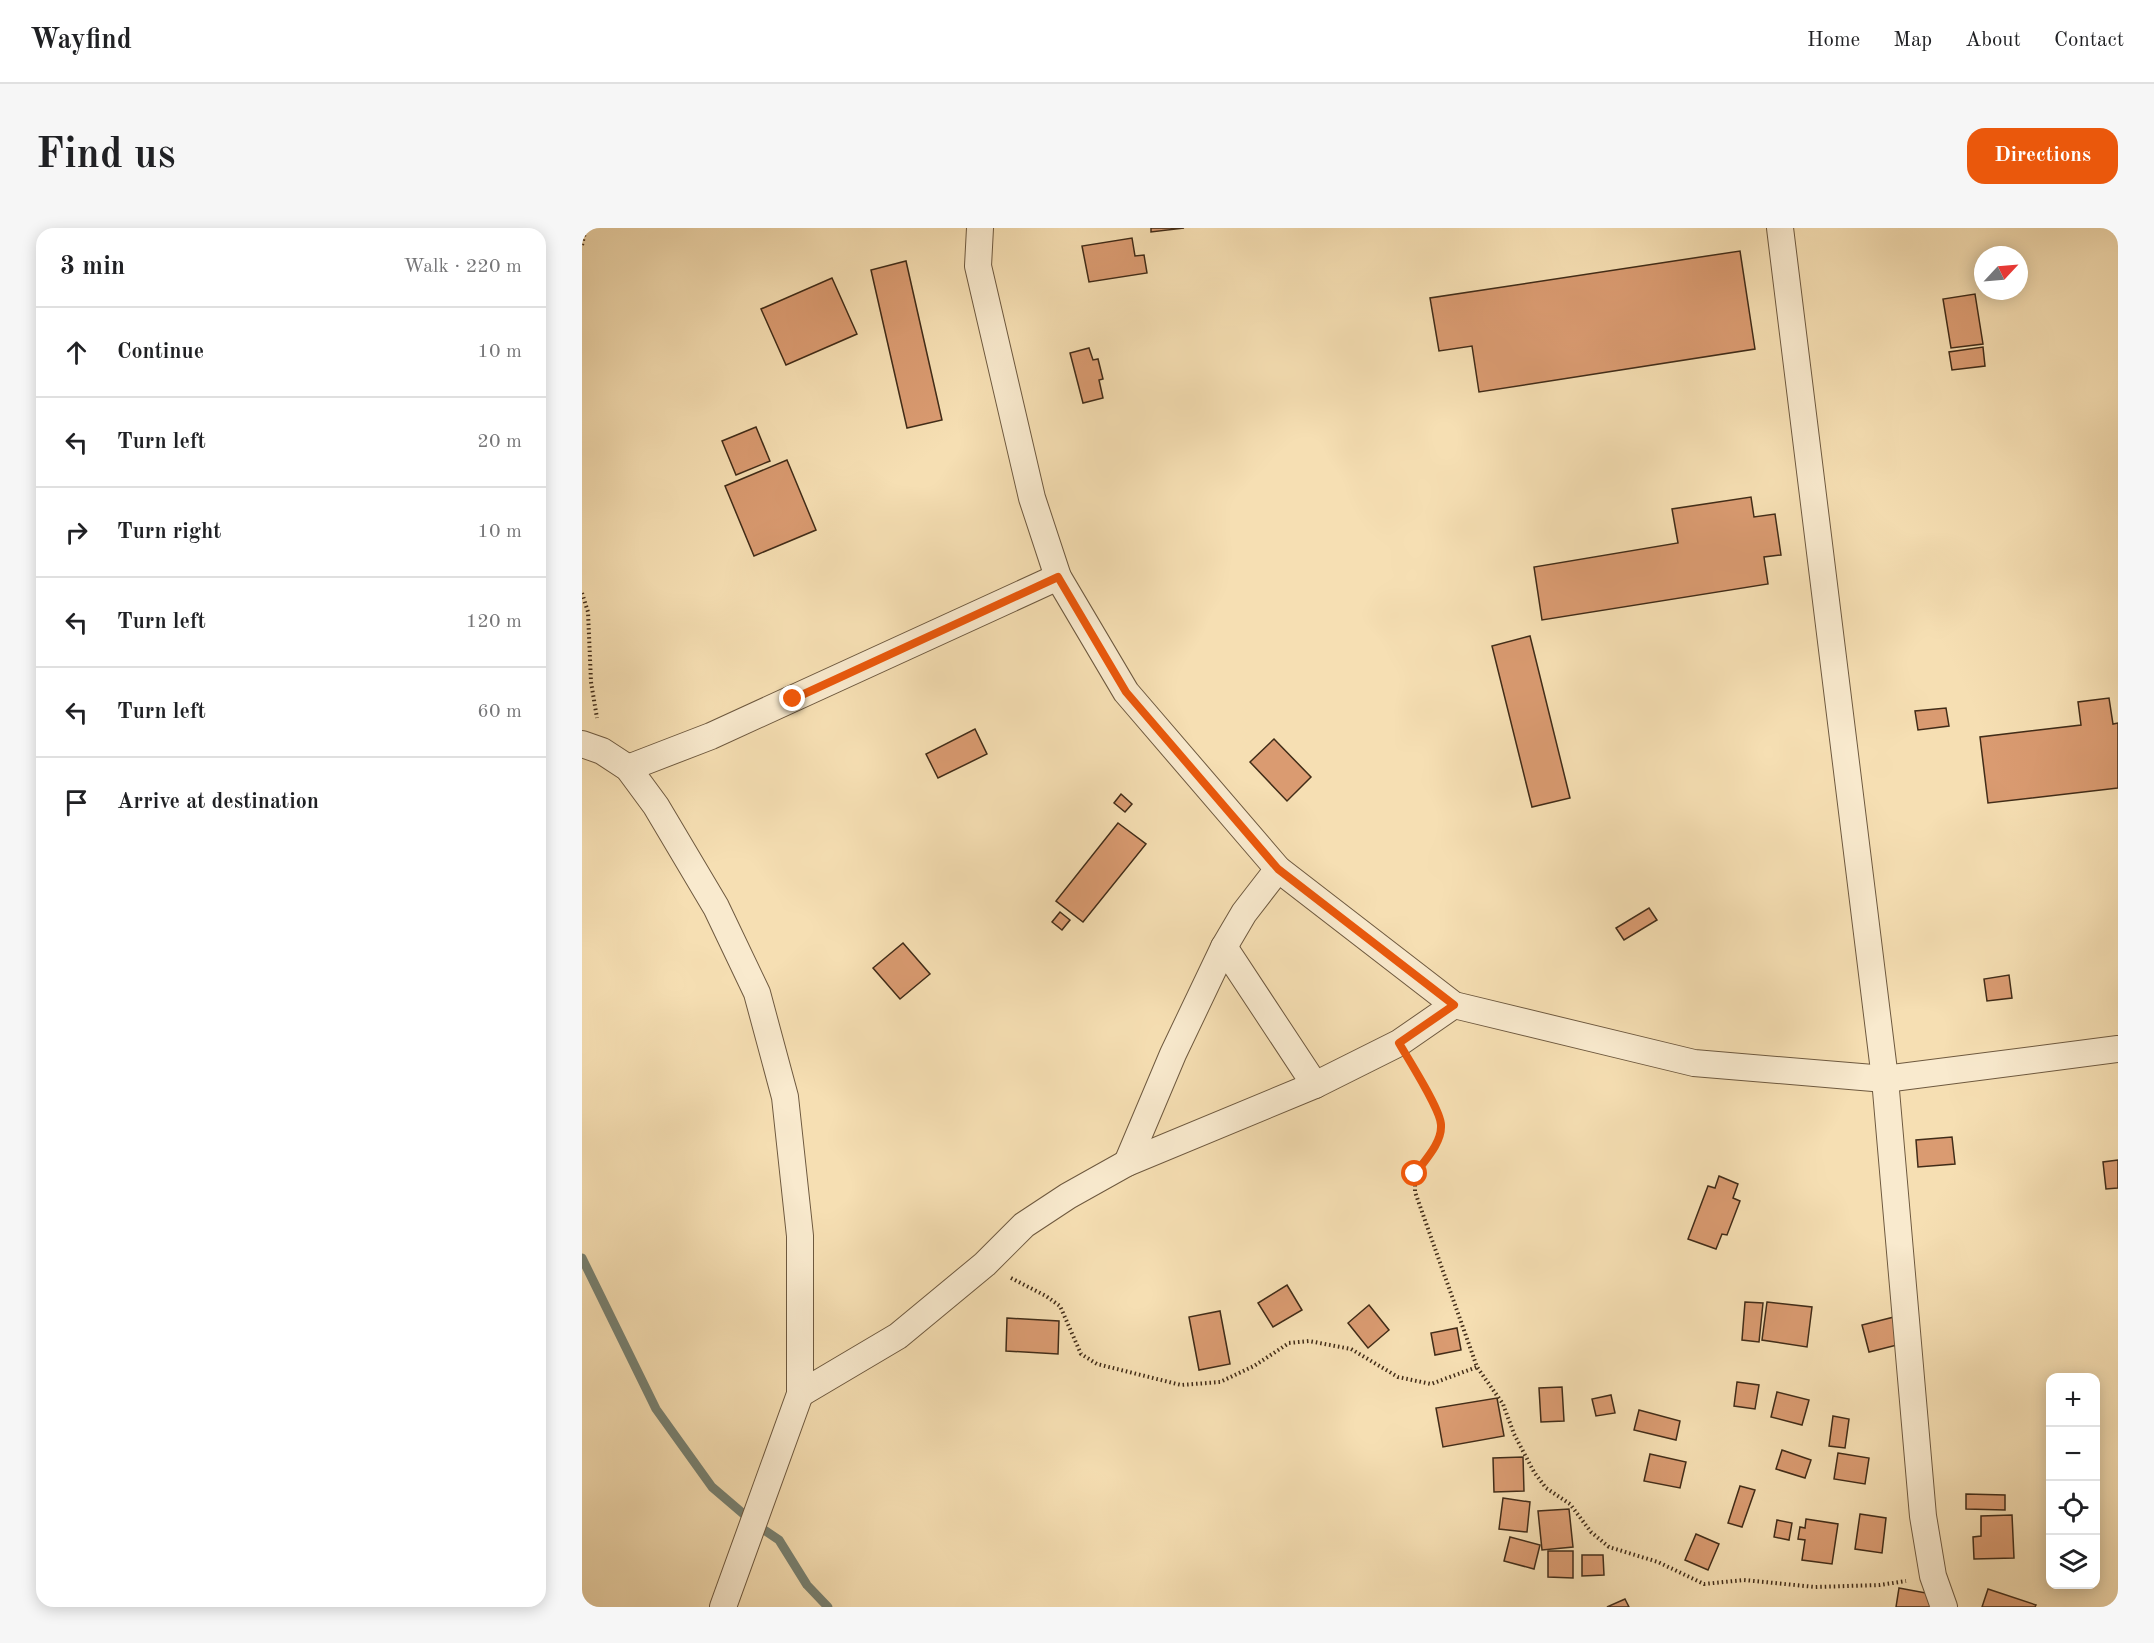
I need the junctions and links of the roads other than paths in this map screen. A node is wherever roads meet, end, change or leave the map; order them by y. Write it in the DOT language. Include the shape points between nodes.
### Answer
graph roads {
  1 [pos="980,228"];
  2 [pos="1780,228"];
  3 [pos="1058,577"];
  4 [pos="592,748"];
  5 [pos="628,768"];
  6 [pos="1278,869"];
  7 [pos="1224,947"];
  8 [pos="1454,1005"];
  9 [pos="2118,1049"];
  10 [pos="1885,1079"];
  11 [pos="1315,1085"];
  12 [pos="1127,1163"];
  13 [pos="800,1394"];
  14 [pos="723,1607"];
  15 [pos="1944,1607"];
  1 -- 3 [label="street" via="978,266 1032,498"];
  2 -- 10 [label="street"];
  3 -- 5 [label="street" via="711,736"];
  3 -- 6 [label="street" via="1126,692"];
  4 -- 5 [label="street"];
  5 -- 13 [label="street" via="656,806 716,907 757,993 785,1097 789,1131 800,1236"];
  6 -- 7 [label="street"];
  6 -- 8 [label="street"];
  7 -- 11 [label="street"];
  7 -- 12 [label="street"];
  8 -- 10 [label="street" via="1694,1063"];
  8 -- 11 [label="street" via="1399,1043"];
  9 -- 10 [label="street"];
  10 -- 15 [label="street" via="1923,1516 1933,1576"];
  11 -- 12 [label="street"];
  12 -- 13 [label="street" via="1024,1225 985,1264 898,1336"];
  13 -- 14 [label="street"];
}
